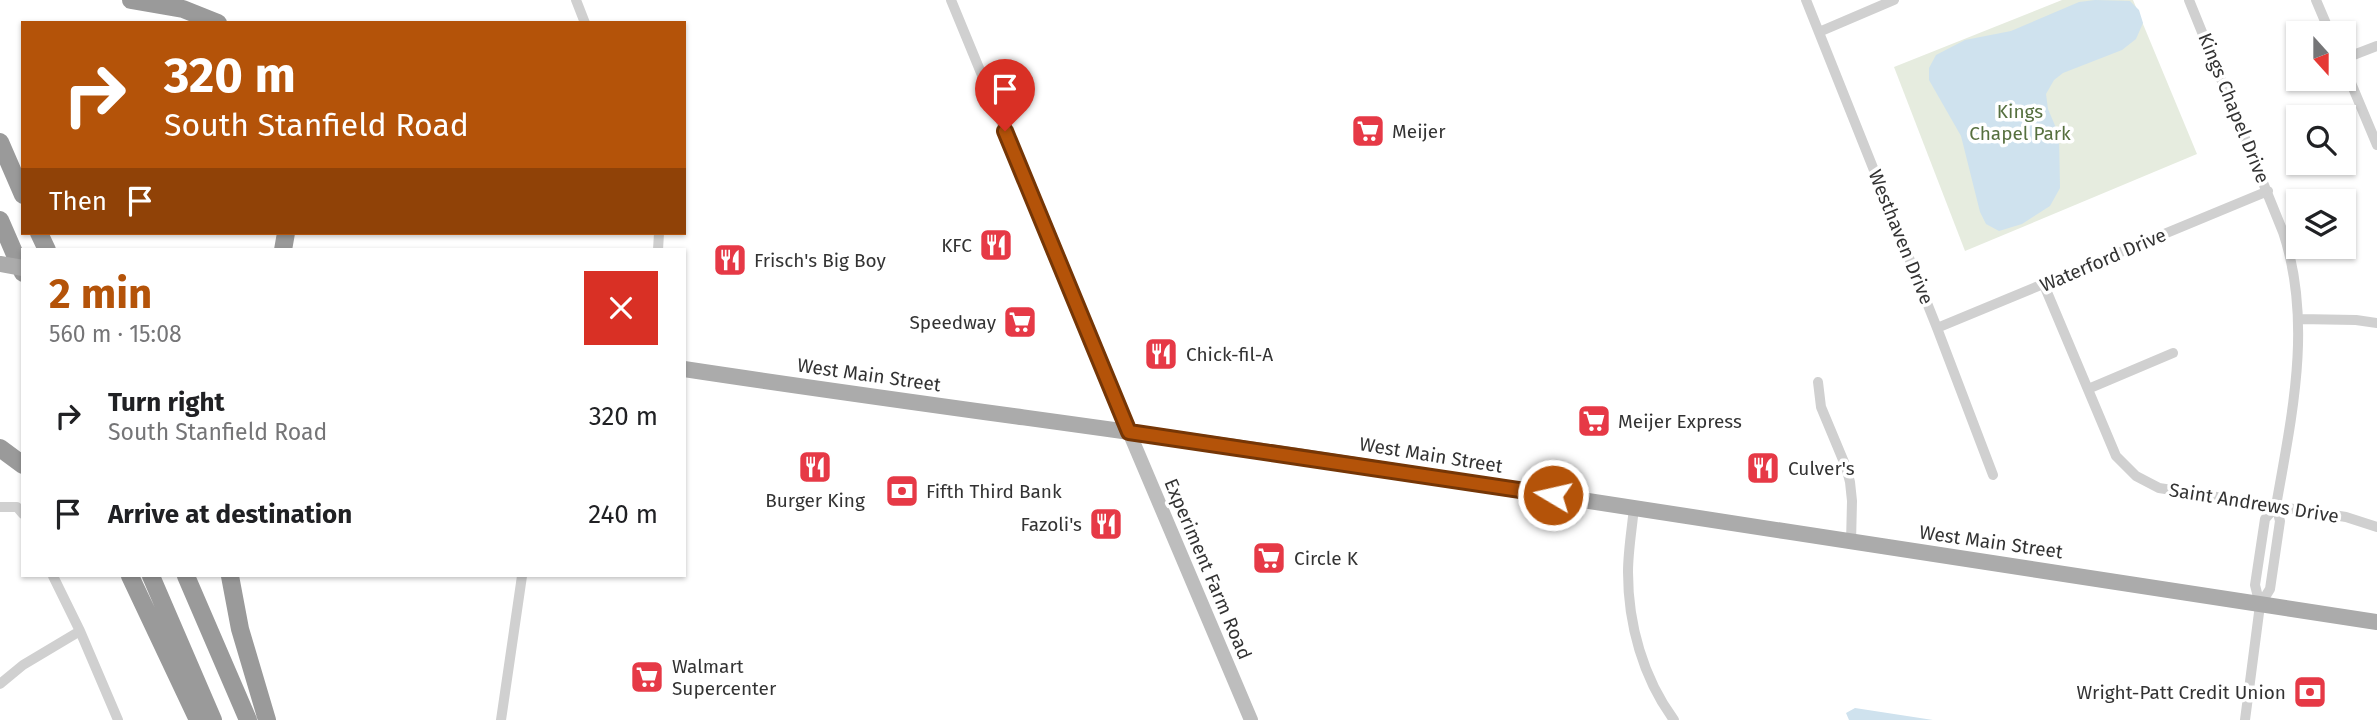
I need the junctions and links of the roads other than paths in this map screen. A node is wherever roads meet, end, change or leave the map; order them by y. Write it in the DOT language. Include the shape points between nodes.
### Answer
graph roads {
  1 [pos="131,0"];
  2 [pos="576,0"];
  3 [pos="951,0"];
  4 [pos="1806,0"];
  5 [pos="1894,0"];
  6 [pos="2189,0"];
  7 [pos="2316,0"];
  8 [pos="213,21"];
  9 [pos="584,21"];
  10 [pos="2325,21"];
  11 [pos="1819,32"];
  12 [pos="2377,46"];
  13 [pos="2356,55"];
  14 [pos="2355,91"];
  15 [pos="0,142"];
  16 [pos="2377,145"];
  17 [pos="21,190"];
  18 [pos="2268,191"];
  19 [pos="0,220"];
  20 [pos="0,264"];
  21 [pos="21,267"];
  22 [pos="21,270"];
  23 [pos="2044,285"];
  24 [pos="2299,319"];
  25 [pos="2377,323"];
  26 [pos="1937,328"];
  27 [pos="2173,353"];
  28 [pos="686,369"];
  29 [pos="1818,382"];
  30 [pos="2088,389"];
  31 [pos="1129,432"];
  32 [pos="0,448"];
  33 [pos="21,464"];
  34 [pos="1993,475"];
  35 [pos="2276,506"];
  36 [pos="0,507"];
  37 [pos="1634,507"];
  38 [pos="20,511"];
  39 [pos="2377,527"];
  40 [pos="1851,543"];
  41 [pos="53,577"];
  42 [pos="130,577"];
  43 [pos="151,577"];
  44 [pos="186,577"];
  45 [pos="230,577"];
  46 [pos="522,577"];
  47 [pos="2260,605"];
  48 [pos="2377,622"];
  49 [pos="80,631"];
  50 [pos="0,684"];
  51 [pos="118,720"];
  52 [pos="198,720"];
  53 [pos="213,720"];
  54 [pos="248,720"];
  55 [pos="267,720"];
  56 [pos="501,720"];
  57 [pos="1251,720"];
  58 [pos="1674,720"];
  59 [pos="2245,720"];
  1 -- 8 [label="highway" via="183,9"];
  2 -- 9 [label="street"];
  3 -- 31 [label="street"];
  4 -- 11 [label="street, Westhaven Drive"];
  5 -- 11 [label="street"];
  6 -- 18 [label="street, Kings Chapel Drive"];
  7 -- 10 [label="street"];
  11 -- 26 [label="street, Westhaven Drive"];
  12 -- 13 [label="street"];
  14 -- 16 [label="street"];
  15 -- 17 [label="highway"];
  18 -- 23 [label="street, Waterford Drive"];
  18 -- 24 [label="street, Kings Chapel Drive" via="2292,259"];
  19 -- 21 [label="highway"];
  20 -- 22 [label="main road, bridge"];
  23 -- 26 [label="street, Waterford Drive"];
  23 -- 30 [label="street, Saint Andrews Drive"];
  24 -- 25 [label="street"];
  24 -- 35 [label="street, Kings Chapel Drive" via="2294,403"];
  26 -- 34 [label="street, Westhaven Drive"];
  27 -- 30 [label="street"];
  28 -- 31 [label="main road, West Main Street"];
  29 -- 40 [label="street" via="1821,407 1850,482"];
  30 -- 35 [label="street, Saint Andrews Drive" via="2116,456 2136,476 2159,488"];
  31 -- 37 [label="main road, West Main Street"];
  31 -- 57 [label="street, Experiment Farm Road"];
  32 -- 33 [label="highway"];
  35 -- 39 [label="street, Saint Andrews Drive"];
  35 -- 47 [label="street, Kings Chapel Drive" via="2280,521 2270,589"];
  35 -- 47 [label="street, Kings Chapel Drive" via="2265,519 2255,585"];
  36 -- 38 [label="street"];
  37 -- 40 [label="main road, West Main Street"];
  37 -- 58 [label="street" via="1628,570 1634,635"];
  40 -- 47 [label="main road, West Main Street"];
  41 -- 49 [label="street"];
  42 -- 52 [label="highway"];
  43 -- 53 [label="highway"];
  44 -- 54 [label="highway"];
  45 -- 55 [label="highway"];
  46 -- 56 [label="street"];
  47 -- 48 [label="main road, West Main Street"];
  47 -- 59 [label="street"];
  49 -- 50 [label="street"];
  49 -- 51 [label="street"];
}
